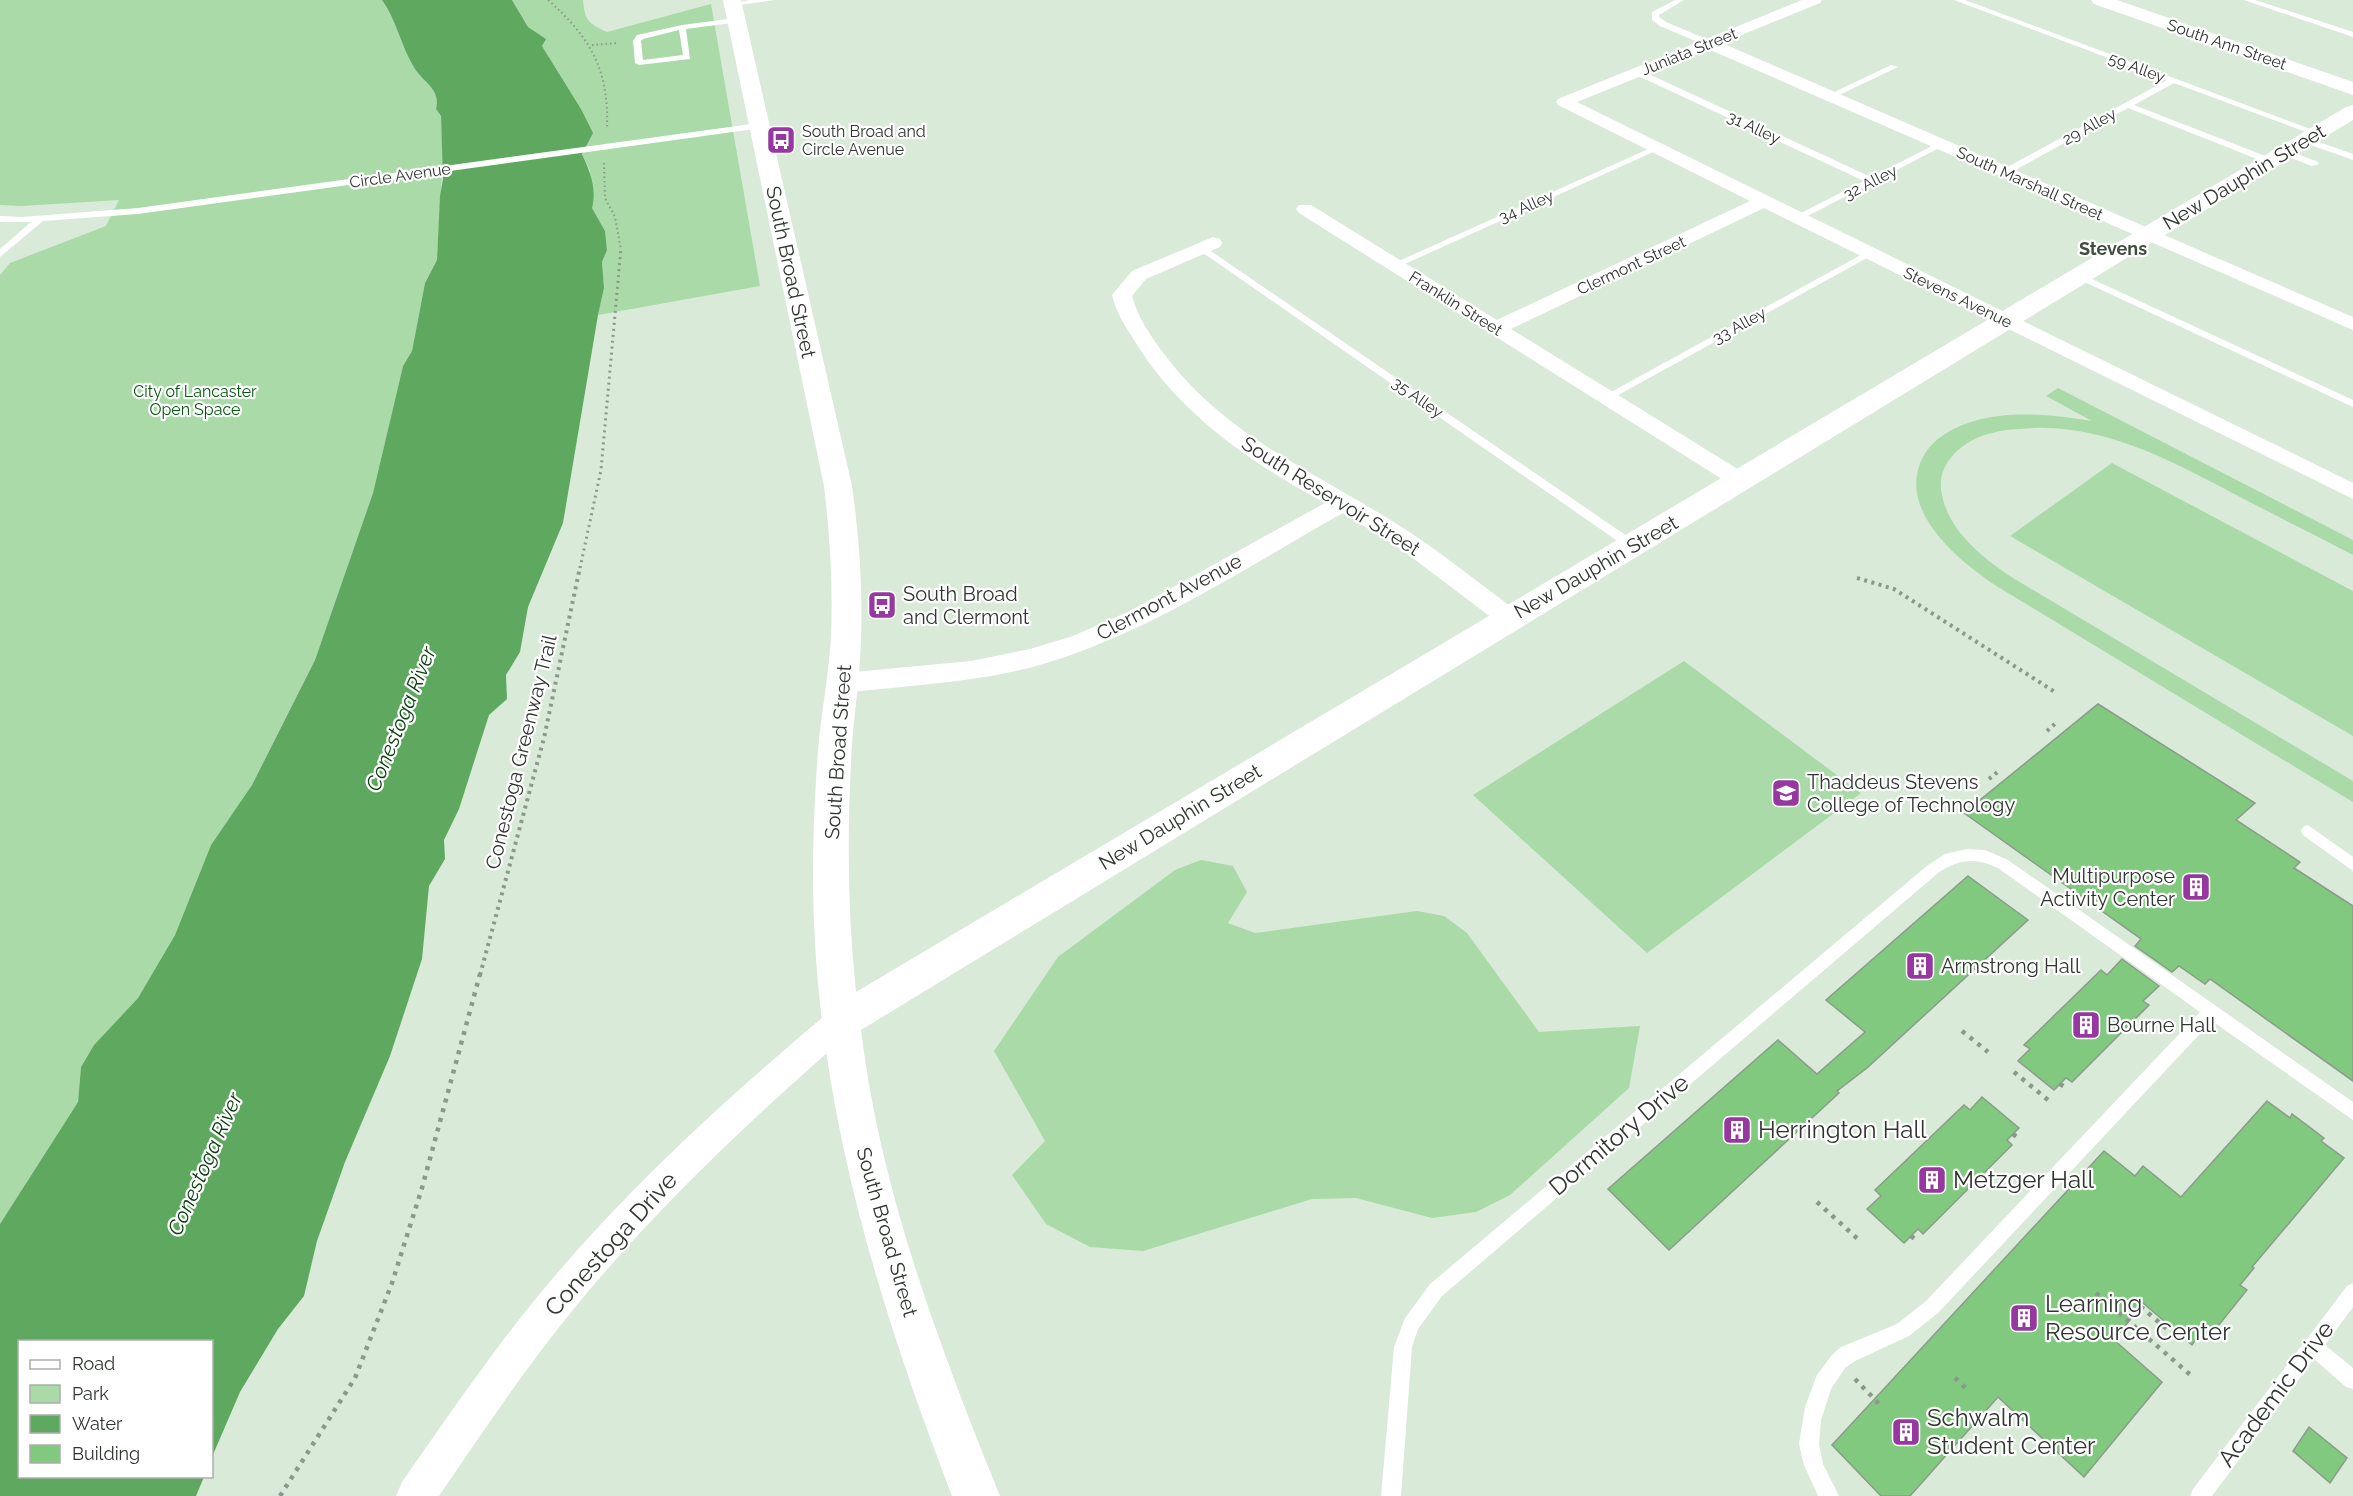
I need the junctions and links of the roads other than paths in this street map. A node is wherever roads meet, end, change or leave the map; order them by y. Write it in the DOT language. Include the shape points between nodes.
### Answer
graph roads {
  1 [pos="770,0"];
  2 [pos="1680,0"];
  3 [pos="1815,0"];
  4 [pos="1958,0"];
  5 [pos="2100,0"];
  6 [pos="2248,0"];
  7 [pos="734,8"];
  8 [pos="682,27"];
  9 [pos="2353,35"];
  10 [pos="1708,43"];
  11 [pos="1894,66"];
  12 [pos="1637,72"];
  13 [pos="2173,80"];
  14 [pos="2353,89"];
  15 [pos="1830,96"];
  16 [pos="1564,102"];
  17 [pos="2127,105"];
  18 [pos="2353,111"];
  19 [pos="759,126"];
  20 [pos="2311,136"];
  21 [pos="1941,145"];
  22 [pos="1658,148"];
  23 [pos="2277,157"];
  24 [pos="2353,158"];
  25 [pos="2315,165"];
  26 [pos="2005,172"];
  27 [pos="1871,181"];
  28 [pos="1765,201"];
  29 [pos="1305,209"];
  30 [pos="1798,218"];
  31 [pos="0,219"];
  32 [pos="40,219"];
  33 [pos="2148,235"];
  34 [pos="1207,245"];
  35 [pos="0,254"];
  36 [pos="1871,254"];
  37 [pos="1395,265"];
  38 [pos="2079,276"];
  39 [pos="2006,320"];
  40 [pos="2353,324"];
  41 [pos="1497,328"];
  42 [pos="1607,397"];
  43 [pos="2353,404"];
  44 [pos="1741,481"];
  45 [pos="2353,492"];
  46 [pos="1342,503"];
  47 [pos="1633,546"];
  48 [pos="1509,618"];
  49 [pos="843,682"];
  50 [pos="2308,831"];
  51 [pos="2353,865"];
  52 [pos="2211,1011"];
  53 [pos="840,1022"];
  54 [pos="2353,1112"];
  55 [pos="2353,1292"];
  56 [pos="2312,1346"];
  57 [pos="2353,1380"];
  58 [pos="416,1496"];
  59 [pos="976,1496"];
  60 [pos="1391,1496"];
  61 [pos="1829,1496"];
  62 [pos="2200,1496"];
  1 -- 7 [label="lane"];
  2 -- 10 [label="lane" via="1659,10 1655,18"];
  3 -- 10 [label="street, Juniata Street"];
  4 -- 13 [label="lane, 59 Alley"];
  5 -- 14 [label="street, South Ann Street"];
  6 -- 9 [label="lane"];
  7 -- 8 [label="lane"];
  7 -- 19 [label="street, South Broad Street"];
  8 -- 8 [label="lane" via="640,37 639,63 687,57"];
  10 -- 12 [label="street, Juniata Street"];
  10 -- 15 [label="street, South Marshall Street"];
  11 -- 15 [label="lane"];
  12 -- 16 [label="street, Juniata Street"];
  12 -- 27 [label="lane, 31 Alley"];
  13 -- 17 [label="lane, 29 Alley"];
  13 -- 20 [label="lane, 59 Alley"];
  15 -- 21 [label="street, South Marshall Street"];
  16 -- 22 [label="street, Stevens Avenue"];
  17 -- 23 [label="lane"];
  17 -- 26 [label="lane, 29 Alley"];
  18 -- 20 [label="street, New Dauphin Street"];
  19 -- 32 [label="lane, Circle Avenue" via="138,211"];
  19 -- 49 [label="street, South Broad Street" via="843,518 848,578"];
  20 -- 23 [label="street, New Dauphin Street"];
  20 -- 24 [label="lane, 59 Alley"];
  21 -- 26 [label="street, South Marshall Street"];
  21 -- 27 [label="lane, 32 Alley"];
  22 -- 28 [label="street, Stevens Avenue"];
  22 -- 37 [label="lane, 34 Alley"];
  23 -- 25 [label="lane"];
  23 -- 33 [label="street, New Dauphin Street"];
  26 -- 33 [label="street, South Marshall Street"];
  27 -- 30 [label="lane, 32 Alley"];
  28 -- 30 [label="street, Stevens Avenue"];
  28 -- 41 [label="street, Clermont Street"];
  29 -- 37 [label="street, Franklin Street"];
  30 -- 36 [label="street, Stevens Avenue"];
  31 -- 32 [label="lane, Circle Avenue"];
  32 -- 35 [label="lane"];
  33 -- 38 [label="street, New Dauphin Street"];
  33 -- 40 [label="street, South Marshall Street"];
  34 -- 46 [label="street, South Reservoir Street" via="1139,275 1122,295 1124,306 1160,364 1208,414 1272,463"];
  34 -- 47 [label="lane, 35 Alley"];
  36 -- 39 [label="street, Stevens Avenue"];
  36 -- 42 [label="lane, 33 Alley"];
  37 -- 41 [label="street, Franklin Street"];
  38 -- 39 [label="street, New Dauphin Street"];
  38 -- 43 [label="lane"];
  39 -- 44 [label="street, New Dauphin Street"];
  39 -- 45 [label="street, Stevens Avenue"];
  41 -- 42 [label="street, Franklin Street"];
  42 -- 44 [label="street, Franklin Street"];
  44 -- 47 [label="street, New Dauphin Street"];
  46 -- 48 [label="street, South Reservoir Street" via="1424,554"];
  46 -- 49 [label="street, Clermont Avenue" via="1139,617 1082,642 1030,658 971,669"];
  47 -- 48 [label="street, New Dauphin Street"];
  48 -- 53 [label="street, New Dauphin Street"];
  49 -- 53 [label="street, South Broad Street" via="835,748 831,871"];
  50 -- 51 [label="lane"];
  52 -- 54 [label="lane"];
  52 -- 60 [label="lane, Dormitory Drive" via="1989,856 1957,855 1938,865 1436,1290 1411,1324 1403,1347"];
  52 -- 61 [label="lane" via="1932,1307 1902,1330 1850,1353 1828,1371 1810,1426 1809,1446"];
  53 -- 58 [label="street, Conestoga Drive" via="718,1130 621,1227 559,1298"];
  53 -- 59 [label="street, South Broad Street" via="855,1115 898,1278 927,1369"];
  55 -- 56 [label="lane, Academic Drive"];
  56 -- 57 [label="lane"];
  56 -- 62 [label="lane, Academic Drive"];
}
